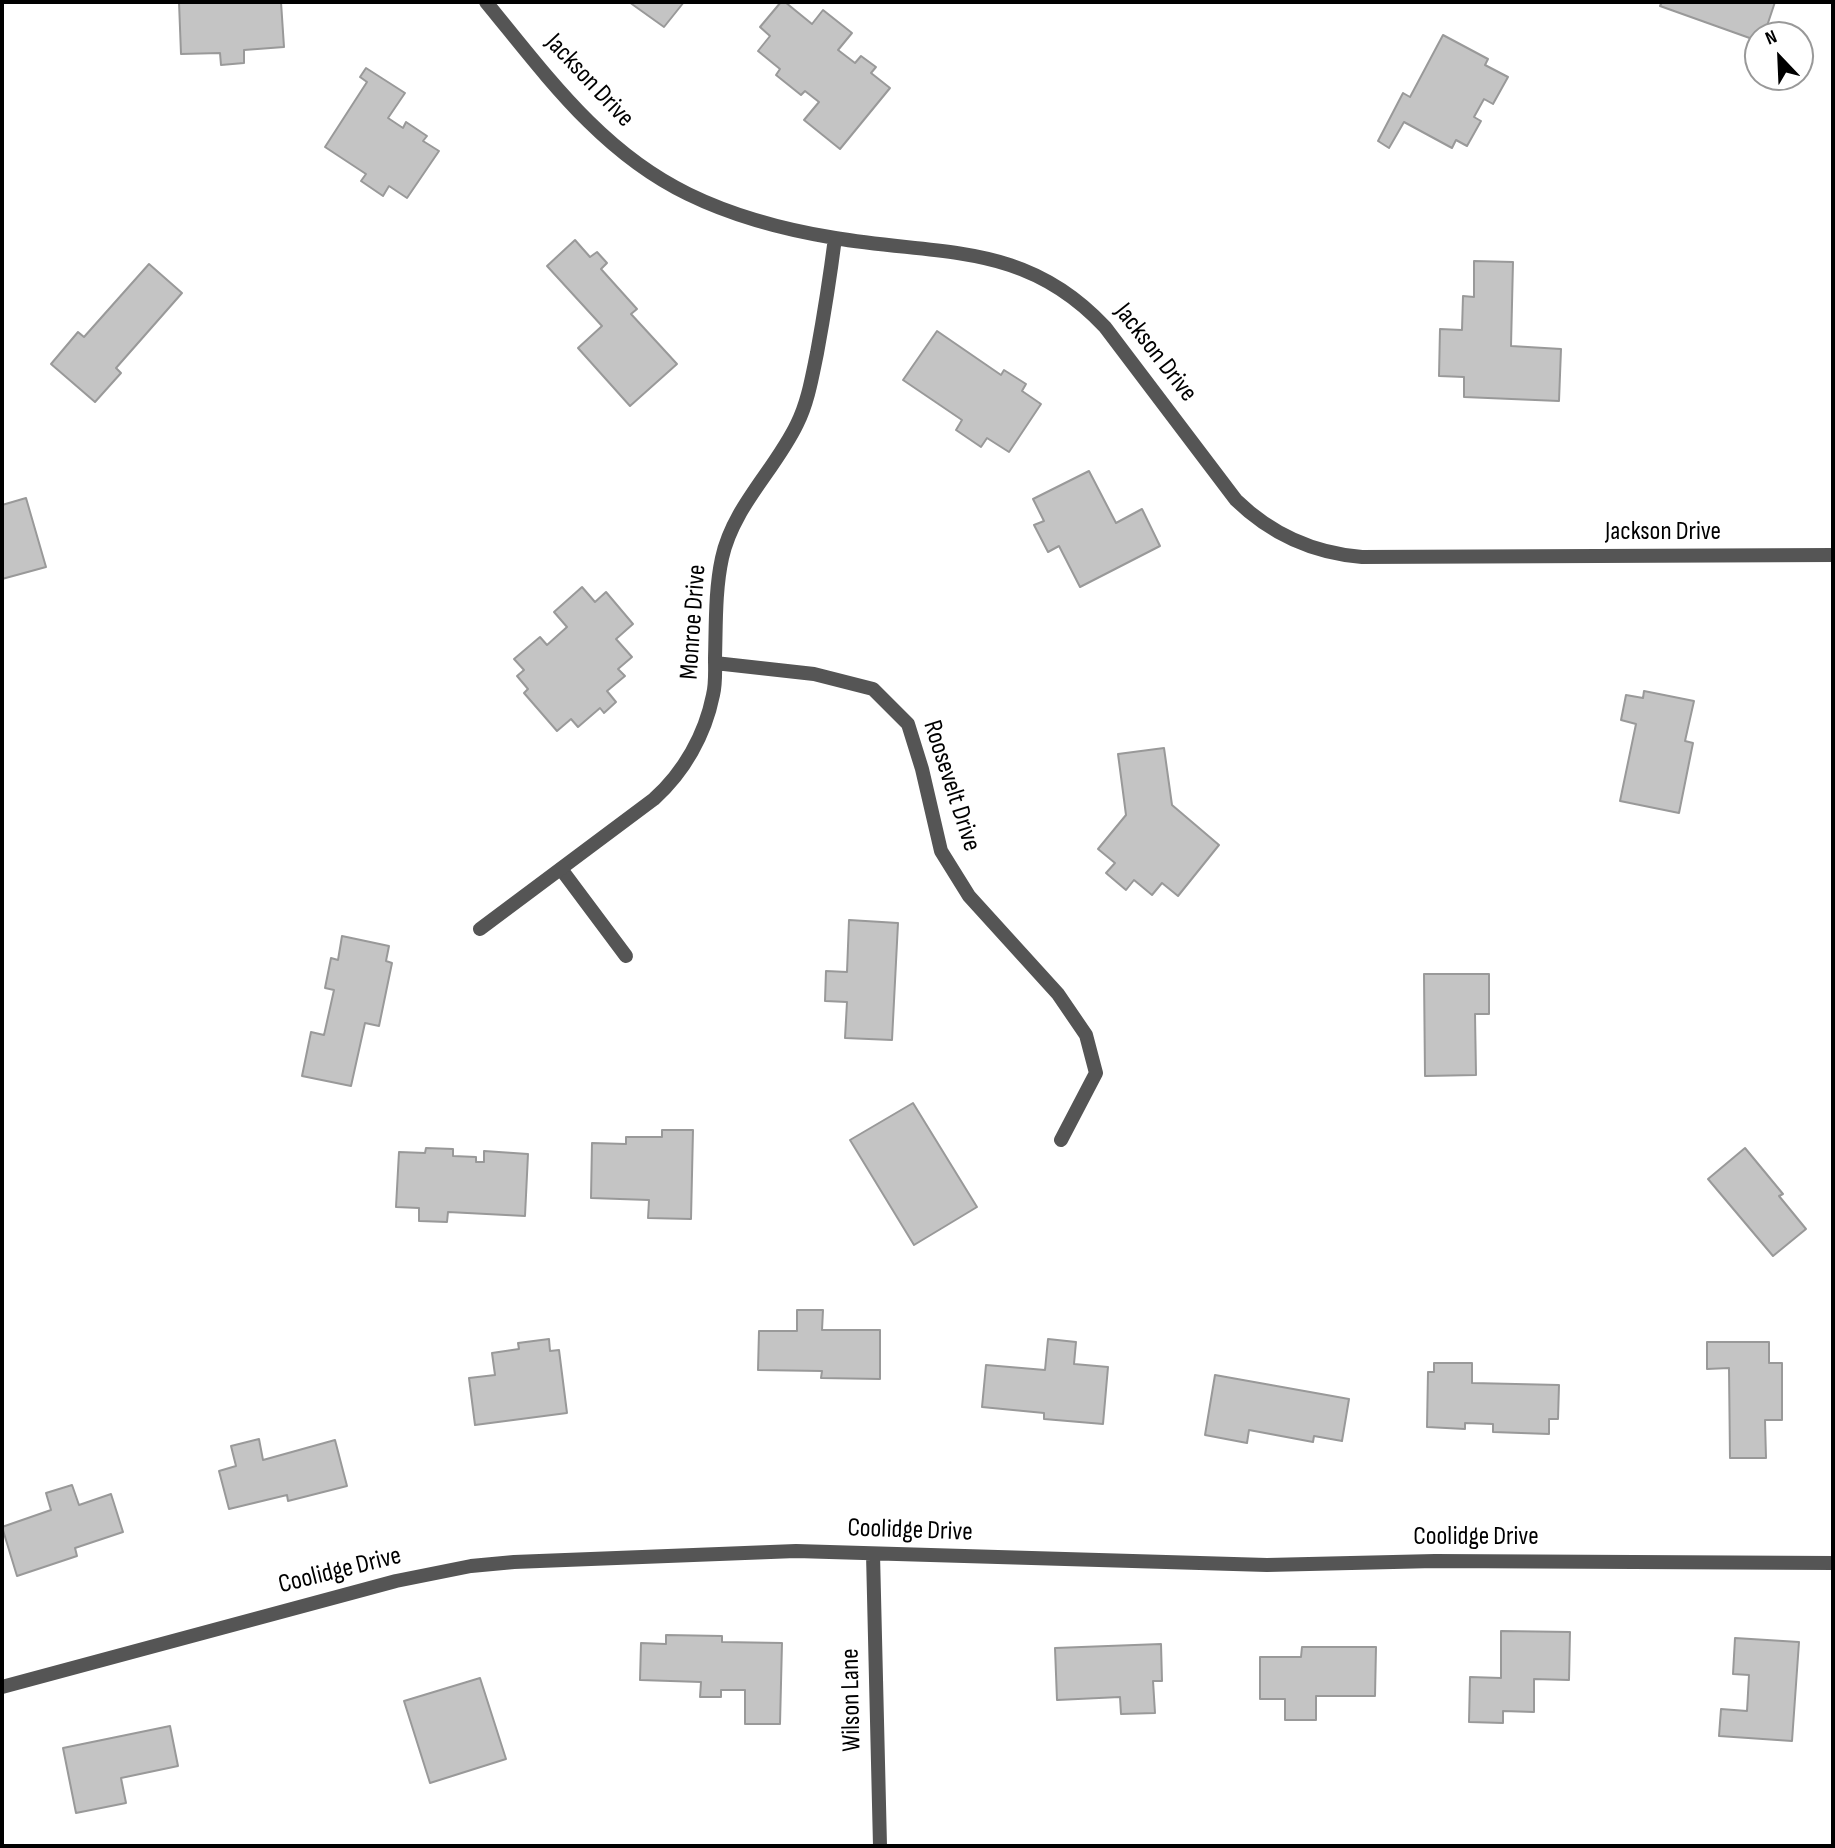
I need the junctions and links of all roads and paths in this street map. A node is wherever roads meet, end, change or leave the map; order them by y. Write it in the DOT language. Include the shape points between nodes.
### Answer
graph roads {
  1 [pos="486,2"];
  2 [pos="835,238"];
  3 [pos="1833,555"];
  4 [pos="715,663"];
  5 [pos="561,869"];
  6 [pos="480,929"];
  7 [pos="626,956"];
  8 [pos="1061,1140"];
  9 [pos="873,1554"];
  10 [pos="1833,1563"];
  11 [pos="2,1687"];
  12 [pos="880,1846"];
  1 -- 2 [label="street, Jackson Drive" via="591,126 635,161 688,194 731,212"];
  2 -- 3 [label="street, Jackson Drive" via="997,260 1056,285 1105,327 1236,500 1278,533 1327,553 1362,558"];
  2 -- 4 [label="street, Monroe Drive" via="827,307 807,400 798,423 729,536 722,558"];
  4 -- 5 [label="street, Monroe Drive" via="714,694 701,732 672,782"];
  4 -- 8 [label="street, Roosevelt Drive" via="814,674 873,689 908,724 941,851 969,896 1058,994 1086,1035 1096,1073"];
  5 -- 6 [label="street, Monroe Drive"];
  5 -- 7 [label="street"];
  9 -- 10 [label="street, Coolidge Drive" via="1267,1565"];
  9 -- 11 [label="street, Coolidge Drive" via="782,1552 471,1566 297,1606"];
  9 -- 12 [label="street, Wilson Lane"];
}
